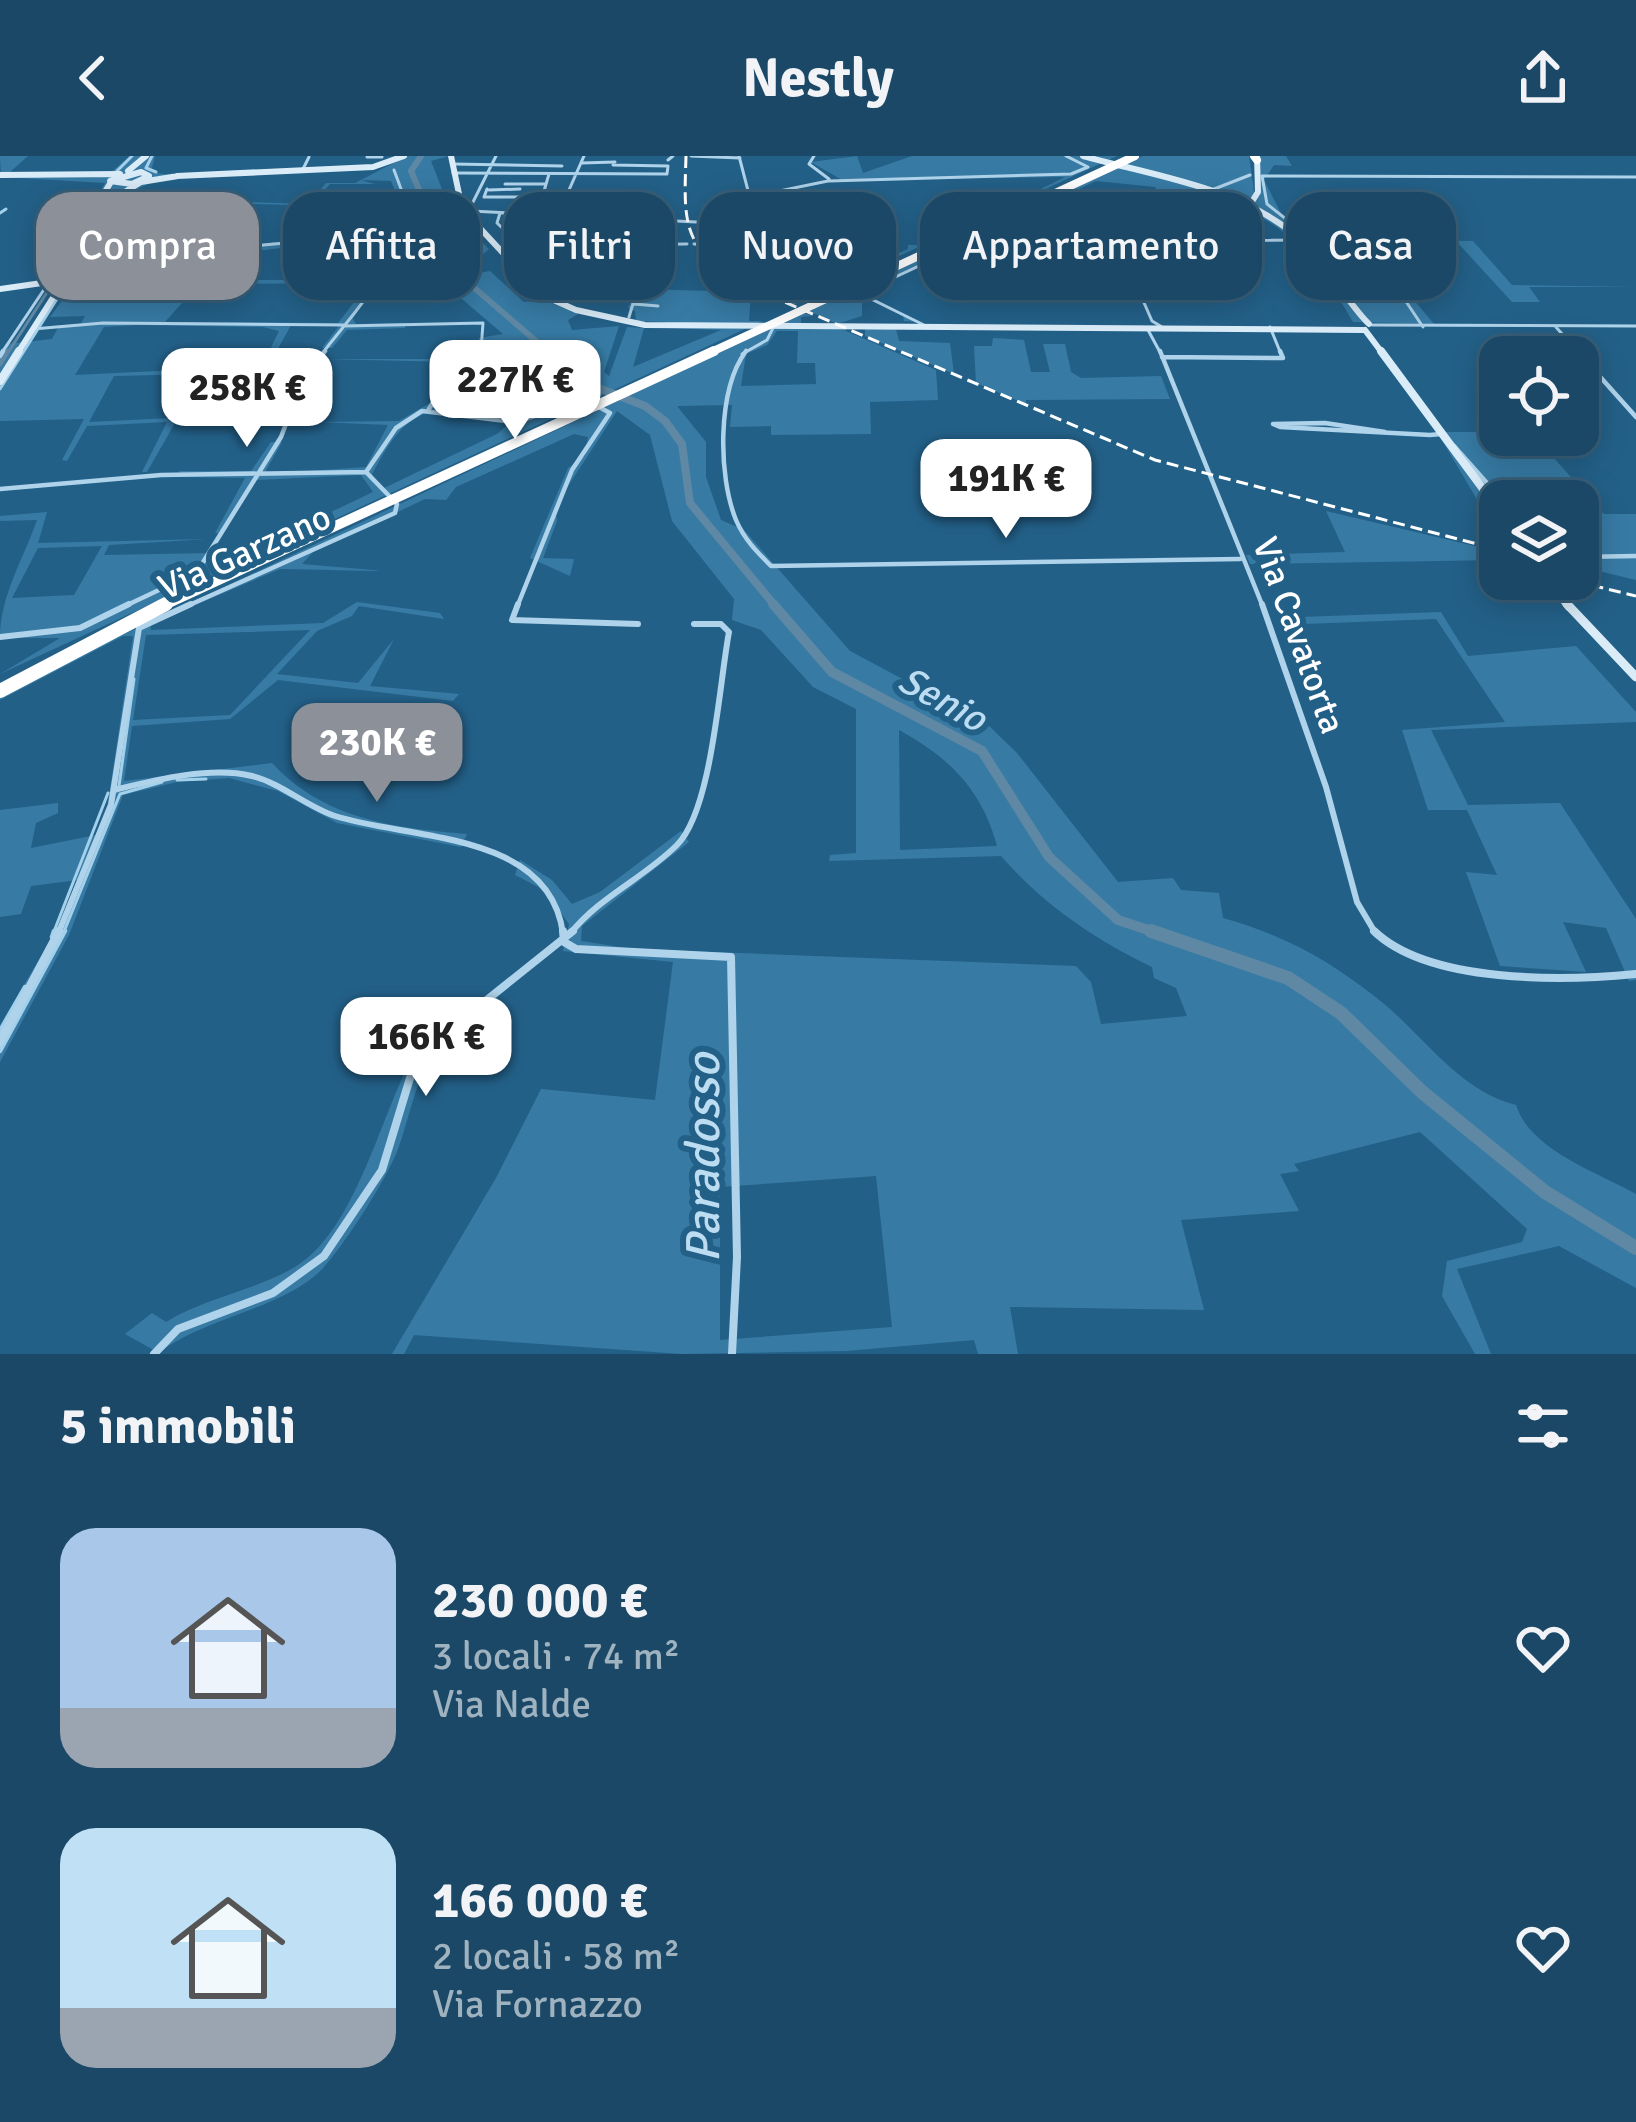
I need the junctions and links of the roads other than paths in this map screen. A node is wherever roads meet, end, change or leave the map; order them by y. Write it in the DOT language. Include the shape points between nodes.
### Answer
graph roads {
  1 [pos="368,156"];
  2 [pos="478,156"];
  3 [pos="496,156"];
  4 [pos="518,156"];
  5 [pos="540,156"];
  6 [pos="566,156"];
  7 [pos="691,156"];
  8 [pos="796,156"];
  9 [pos="1066,156"];
  10 [pos="1083,156"];
  11 [pos="382,157"];
  12 [pos="740,157"];
  13 [pos="1256,157"];
  14 [pos="144,158"];
  15 [pos="309,158"];
  16 [pos="402,158"];
  17 [pos="812,158"];
  18 [pos="1129,159"];
  19 [pos="669,160"];
  20 [pos="582,161"];
  21 [pos="615,161"];
  22 [pos="452,164"];
  23 [pos="474,165"];
  24 [pos="492,165"];
  25 [pos="514,166"];
  26 [pos="536,166"];
  27 [pos="562,166"];
  28 [pos="1099,166"];
  29 [pos="360,167"];
  30 [pos="392,167"];
  31 [pos="302,171"];
  32 [pos="122,173"];
  33 [pos="146,173"];
  34 [pos="488,173"];
  35 [pos="536,174"];
  36 [pos="552,174"];
  37 [pos="577,174"];
  38 [pos="609,174"];
  39 [pos="0,175"];
  40 [pos="1250,175"];
  41 [pos="81,176"];
  42 [pos="163,176"];
  43 [pos="1636,177"];
  44 [pos="828,180"];
  45 [pos="141,182"];
  46 [pos="505,184"];
  47 [pos="546,184"];
  48 [pos="114,185"];
  49 [pos="479,189"];
  50 [pos="520,189"];
  51 [pos="487,190"];
  52 [pos="109,192"];
  53 [pos="117,192"];
  54 [pos="125,192"];
  55 [pos="401,192"];
  56 [pos="478,192"];
  57 [pos="544,192"];
  58 [pos="567,192"];
  59 [pos="749,192"];
  60 [pos="773,192"];
  61 [pos="1202,192"];
  62 [pos="1207,192"];
  63 [pos="1258,192"];
  64 [pos="504,197"];
  65 [pos="1262,201"];
  66 [pos="480,211"];
  67 [pos="500,213"];
  68 [pos="504,213"];
  69 [pos="1286,221"];
  70 [pos="480,224"];
  71 [pos="1286,225"];
  72 [pos="504,230"];
  73 [pos="504,255"];
  74 [pos="896,265"];
  75 [pos="896,265"];
  76 [pos="36,284"];
  77 [pos="0,289"];
  78 [pos="37,300"];
  79 [pos="51,300"];
  80 [pos="361,300"];
  81 [pos="554,300"];
  82 [pos="635,300"];
  83 [pos="820,300"];
  84 [pos="871,300"];
  85 [pos="1142,300"];
  86 [pos="1347,300"];
  87 [pos="1405,300"];
  88 [pos="634,304"];
  89 [pos="658,306"];
  90 [pos="633,320"];
  91 [pos="911,321"];
  92 [pos="1421,323"];
  93 [pos="345,326"];
  94 [pos="774,326"];
  95 [pos="1555,326"];
  96 [pos="1636,326"];
  97 [pos="1270,327"];
  98 [pos="1367,327"];
  99 [pos="1154,328"];
  100 [pos="33,329"];
  101 [pos="0,356"];
  102 [pos="1162,358"];
  103 [pos="0,381"];
  104 [pos="429,410"];
  105 [pos="1636,418"];
  106 [pos="1385,432"];
  107 [pos="1446,434"];
  108 [pos="1454,446"];
  109 [pos="366,472"];
  110 [pos="254,476"];
  111 [pos="1484,480"];
  112 [pos="1479,482"];
  113 [pos="0,488"];
  114 [pos="368,508"];
  115 [pos="1599,556"];
  116 [pos="1636,556"];
  117 [pos="1240,559"];
  118 [pos="1564,600"];
  119 [pos="638,624"];
  120 [pos="694,624"];
  121 [pos="0,637"];
  122 [pos="1636,677"];
  123 [pos="0,681"];
  124 [pos="0,691"];
  125 [pos="114,790"];
  126 [pos="564,942"];
  127 [pos="1636,974"];
  128 [pos="0,1042"];
  129 [pos="154,1354"];
  130 [pos="732,1354"];
  1 -- 11 [label="street"];
  1 -- 29 [label="street"];
  2 -- 23 [label="street"];
  3 -- 24 [label="street"];
  4 -- 25 [label="street"];
  5 -- 26 [label="street"];
  6 -- 27 [label="street"];
  7 -- 12 [label="street"];
  8 -- 17 [label="street"];
  9 -- 44 [label="street" via="1088,166 1071,174"];
  10 -- 28 [label="street"];
  12 -- 59 [label="street"];
  13 -- 63 [label="street"];
  14 -- 32 [label="street"];
  14 -- 33 [label="street"];
  15 -- 31 [label="street"];
  16 -- 30 [label="street"];
  17 -- 44 [label="street"];
  18 -- 28 [label="highway"];
  18 -- 61 [label="street"];
  18 -- 75 [label="highway"];
  19 -- 21 [label="street"];
  19 -- 38 [label="street" via="668,174"];
  20 -- 21 [label="street"];
  20 -- 27 [label="street"];
  20 -- 37 [label="street"];
  21 -- 38 [label="street"];
  22 -- 23 [label="street"];
  22 -- 34 [label="street"];
  23 -- 24 [label="street"];
  24 -- 25 [label="street"];
  24 -- 34 [label="street"];
  25 -- 26 [label="street"];
  26 -- 27 [label="street"];
  26 -- 35 [label="street"];
  27 -- 36 [label="street"];
  28 -- 74 [label="highway"];
  29 -- 30 [label="street"];
  29 -- 31 [label="street"];
  30 -- 55 [label="street, Via Garzano"];
  31 -- 42 [label="street"];
  32 -- 33 [label="street"];
  32 -- 41 [label="street"];
  32 -- 48 [label="street"];
  33 -- 42 [label="street"];
  33 -- 45 [label="street"];
  34 -- 35 [label="street"];
  34 -- 49 [label="street"];
  35 -- 36 [label="street"];
  36 -- 37 [label="street"];
  36 -- 47 [label="street"];
  37 -- 38 [label="street"];
  37 -- 58 [label="street"];
  39 -- 41 [label="street"];
  40 -- 62 [label="street"];
  41 -- 48 [label="street"];
  42 -- 45 [label="street"];
  43 -- 69 [label="street" via="1262,176 1264,197"];
  44 -- 60 [label="street"];
  45 -- 48 [label="street"];
  45 -- 54 [label="street"];
  46 -- 47 [label="street"];
  47 -- 57 [label="street"];
  48 -- 52 [label="street"];
  48 -- 53 [label="street"];
  49 -- 51 [label="street"];
  49 -- 56 [label="street"];
  50 -- 51 [label="street"];
  51 -- 64 [label="street" via="484,197"];
  65 -- 71 [label="street"];
  66 -- 67 [label="street"];
  67 -- 68 [label="street"];
  67 -- 72 [label="street"];
  70 -- 73 [label="street"];
  76 -- 77 [label="street"];
  78 -- 101 [label="street"];
  79 -- 100 [label="street"];
  80 -- 93 [label="street, Via Garzano"];
  81 -- 90 [label="street"];
  82 -- 88 [label="street"];
  83 -- 114 [label="highway"];
  84 -- 91 [label="street"];
  85 -- 99 [label="street, Via Cavatorta"];
  86 -- 98 [label="street"];
  87 -- 92 [label="street"];
  88 -- 89 [label="street"];
  88 -- 90 [label="street"];
  90 -- 94 [label="street"];
  91 -- 94 [label="street"];
  91 -- 99 [label="street"];
  92 -- 95 [label="street"];
  92 -- 98 [label="street"];
  93 -- 100 [label="street"];
  93 -- 104 [label="street" via="479,322 481,350 457,362"];
  93 -- 110 [label="street, Via Garzano" via="302,382 281,437"];
  94 -- 117 [label="street" via="767,340 742,353 725,415 739,532 765,563"];
  95 -- 96 [label="street"];
  95 -- 105 [label="street"];
  97 -- 98 [label="street"];
  97 -- 99 [label="street"];
  97 -- 102 [label="street" via="1283,358"];
  98 -- 107 [label="street"];
  99 -- 102 [label="street, Via Cavatorta"];
  100 -- 103 [label="street"];
  102 -- 117 [label="street, Via Cavatorta"];
  104 -- 109 [label="street" via="398,425"];
  104 -- 119 [label="street" via="509,423 574,398 610,413 572,470 512,620"];
  106 -- 106 [label="street" via="1325,423 1273,424 1280,428"];
  106 -- 107 [label="street"];
  107 -- 108 [label="street"];
  108 -- 111 [label="street"];
  108 -- 112 [label="street"];
  109 -- 110 [label="street"];
  109 -- 125 [label="street, Via Garzano" via="397,504 394,513 139,628"];
  110 -- 113 [label="street"];
  110 -- 121 [label="street, Via Garzano" via="192,577 73,630"];
  114 -- 123 [label="highway"];
  114 -- 124 [label="highway"];
  115 -- 116 [label="street"];
  117 -- 127 [label="street, Via Cavatorta" via="1300,711 1366,922 1412,956 1568,978"];
  118 -- 122 [label="street"];
  120 -- 126 [label="street" via="721,624 729,632 694,825 680,846 578,921"];
  125 -- 126 [label="street" via="170,777 251,776 335,816 462,839 545,884 559,903"];
  125 -- 128 [label="street, Via Garzano" via="56,942"];
  126 -- 129 [label="street" via="433,1043 410,1078 382,1170 324,1256 273,1293 178,1329"];
  126 -- 130 [label="street" via="632,955 731,957"];
}
